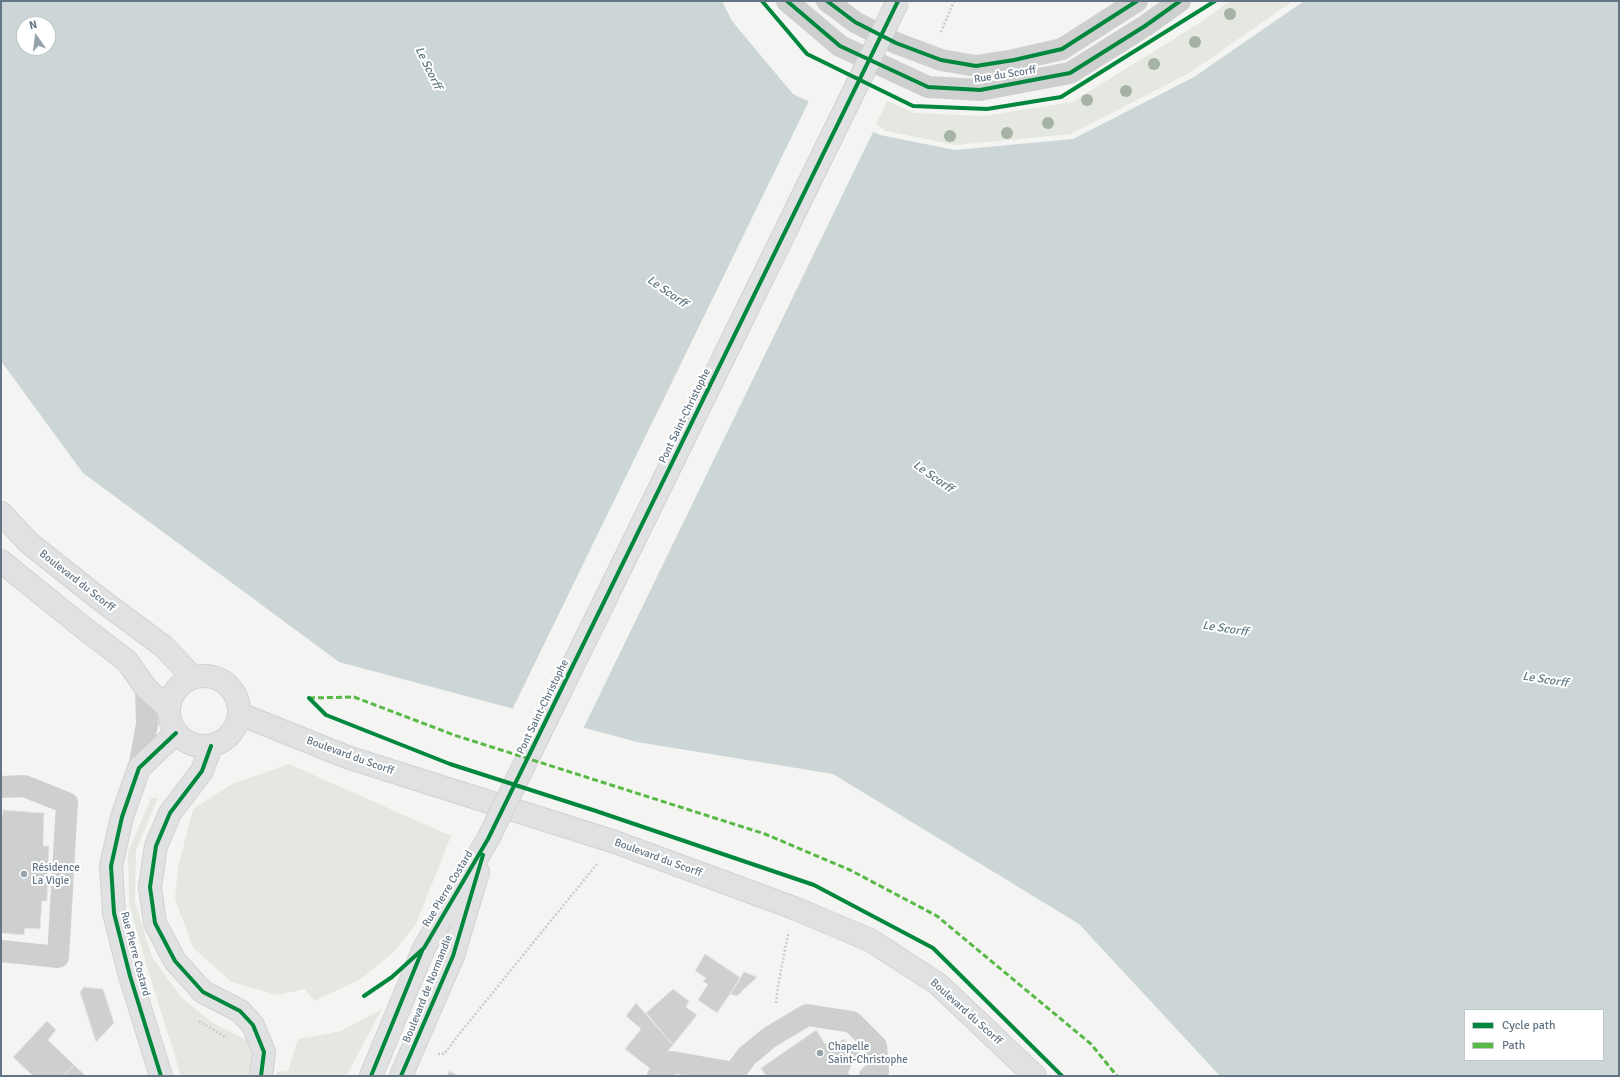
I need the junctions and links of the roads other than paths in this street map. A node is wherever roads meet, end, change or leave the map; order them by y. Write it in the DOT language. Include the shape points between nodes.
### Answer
graph roads {
  1 [pos="787,1"];
  2 [pos="827,1"];
  3 [pos="898,1"];
  4 [pos="1137,1"];
  5 [pos="1180,1"];
  6 [pos="1,513"];
  7 [pos="3,566"];
  8 [pos="192,677"];
  9 [pos="146,688"];
  10 [pos="169,709"];
  11 [pos="240,714"];
  12 [pos="176,733"];
  13 [pos="211,746"];
  14 [pos="139,768"];
  15 [pos="1,787"];
  16 [pos="488,839"];
  17 [pos="424,948"];
  18 [pos="1,951"];
  19 [pos="735,1074"];
  20 [pos="161,1076"];
  21 [pos="261,1076"];
  22 [pos="371,1076"];
  23 [pos="401,1076"];
  24 [pos="658,1076"];
  25 [pos="870,1076"];
  26 [pos="1035,1076"];
  1 -- 5 [label="street, Rue du Scorff" via="840,46 928,87 980,90 1070,74"];
  2 -- 4 [label="street, Rue du Scorff" via="855,22 896,43 941,60 976,66 1062,49"];
  3 -- 16 [label="main road, Pont Saint-Christophe, bridge"];
  6 -- 8 [label="main road, Boulevard du Scorff" via="28,543 163,646"];
  7 -- 9 [label="main road" via="127,661"];
  8 -- 10 [label="main road" via="180,685 172,696"];
  8 -- 11 [label="main road" via="216,677 226,683 234,691 239,702"];
  9 -- 10 [label="main road"];
  9 -- 14 [label="street" via="147,724"];
  10 -- 12 [label="main road" via="170,722"];
  11 -- 13 [label="main road" via="235,729 225,740"];
  11 -- 26 [label="main road, Boulevard du Scorff" via="347,757 615,842 794,908 870,940 938,984"];
  12 -- 13 [label="main road" via="186,742 198,746"];
  12 -- 14 [label="main road, Rue Pierre Costard"];
  13 -- 21 [label="main road" via="202,771 170,813 156,846 150,887 155,923 175,962 203,992 240,1011 253,1025 264,1052"];
  14 -- 20 [label="main road, Rue Pierre Costard" via="122,817 111,866 114,913 130,976"];
  15 -- 18 [label="street" via="24,786 67,803 58,958"];
  16 -- 17 [label="main road, Rue Pierre Costard"];
  16 -- 23 [label="main road, Boulevard de Normandie" via="453,956"];
  17 -- 22 [label="main road, Boulevard de Normandie"];
  19 -- 24 [label="street" via="672,1062"];
  19 -- 25 [label="street" via="748,1056 770,1037 807,1015 852,1022 876,1046 878,1071"];
}
